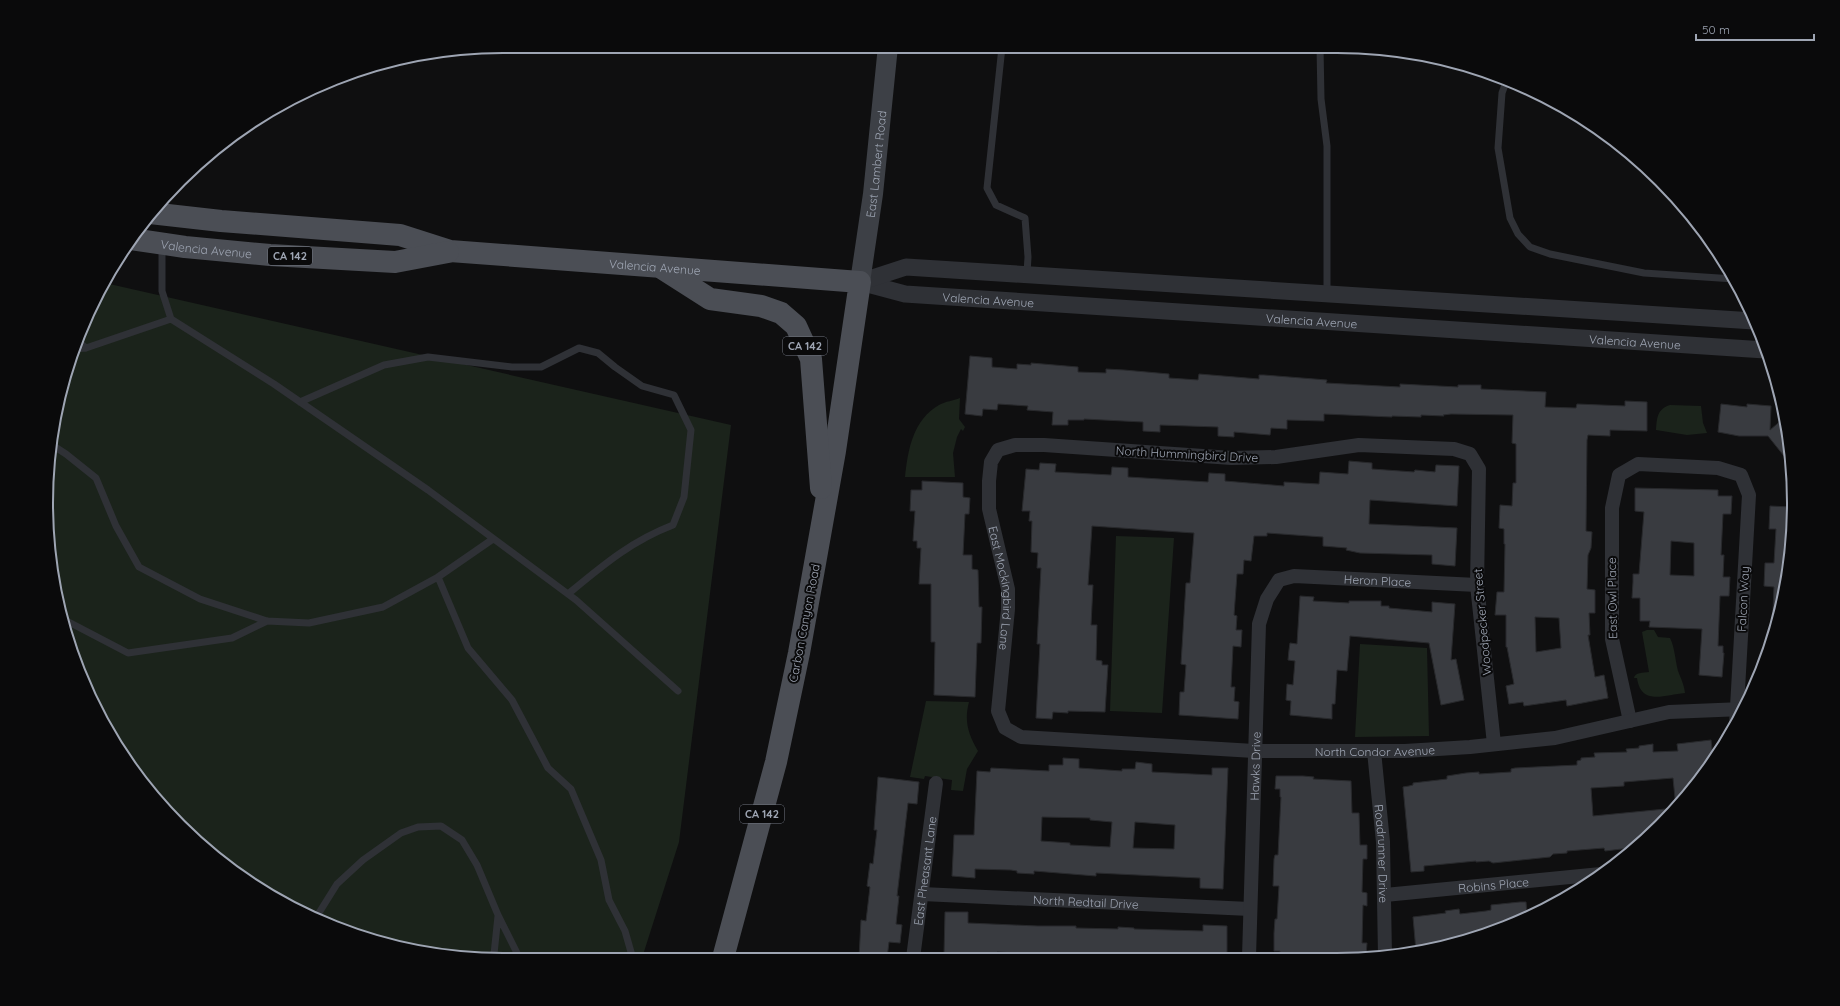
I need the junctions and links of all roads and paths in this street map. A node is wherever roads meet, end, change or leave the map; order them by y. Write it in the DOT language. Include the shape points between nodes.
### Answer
graph roads {
  1 [pos="887,53"];
  2 [pos="1001,53"];
  3 [pos="1320,53"];
  4 [pos="1505,85"];
  5 [pos="158,215"];
  6 [pos="138,240"];
  7 [pos="162,244"];
  8 [pos="450,252"];
  9 [pos="662,268"];
  10 [pos="1027,273"];
  11 [pos="1727,279"];
  12 [pos="860,282"];
  13 [pos="1327,294"];
  14 [pos="171,320"];
  15 [pos="1748,321"];
  16 [pos="82,344"];
  17 [pos="81,348"];
  18 [pos="86,348"];
  19 [pos="1760,350"];
  20 [pos="300,402"];
  21 [pos="57,448"];
  22 [pos="998,450"];
  23 [pos="1470,454"];
  24 [pos="1741,475"];
  25 [pos="824,517"];
  26 [pos="493,538"];
  27 [pos="438,577"];
  28 [pos="1279,580"];
  29 [pos="1477,585"];
  30 [pos="568,594"];
  31 [pos="267,621"];
  32 [pos="69,622"];
  33 [pos="678,691"];
  34 [pos="1740,703"];
  35 [pos="1737,709"];
  36 [pos="1630,721"];
  37 [pos="1005,728"];
  38 [pos="1494,744"];
  39 [pos="1254,751"];
  40 [pos="1374,751"];
  41 [pos="936,783"];
  42 [pos="1590,875"];
  43 [pos="922,894"];
  44 [pos="1385,895"];
  45 [pos="1250,909"];
  46 [pos="319,913"];
  47 [pos="498,915"];
  48 [pos="1385,950"];
  49 [pos="494,953"];
  50 [pos="517,953"];
  51 [pos="632,953"];
  52 [pos="724,953"];
  53 [pos="914,953"];
  54 [pos="1249,953"];
  1 -- 12 [label="main road, East Lambert Road" via="873,194"];
  2 -- 10 [label="lane" via="987,188 996,205 1025,218"];
  3 -- 13 [label="lane" via="1321,99 1327,146"];
  4 -- 11 [label="lane" via="1498,148 1510,218 1518,234 1530,247 1550,254 1644,273"];
  5 -- 8 [label="main road, Valencia Avenue / CA 142" via="400,235"];
  6 -- 7 [label="main road, Valencia Avenue / CA 142"];
  7 -- 8 [label="main road, Valencia Avenue / CA 142" via="270,255 396,262"];
  7 -- 14 [label="lane" via="162,291"];
  8 -- 9 [label="main road, Valencia Avenue / CA 142"];
  9 -- 12 [label="main road, Valencia Avenue / CA 142"];
  9 -- 25 [label="main road, CA 142" via="710,299 761,306 781,313 796,326 811,359"];
  10 -- 12 [label="street, Valencia Avenue" via="906,267"];
  10 -- 13 [label="street, Valencia Avenue"];
  12 -- 19 [label="street, Valencia Avenue" via="905,294"];
  12 -- 25 [label="main road, Carbon Canyon Road / CA 142"];
  13 -- 15 [label="street, Valencia Avenue"];
  14 -- 18 [label="lane"];
  14 -- 20 [label="lane"];
  16 -- 18 [label="lane"];
  17 -- 18 [label="lane"];
  20 -- 26 [label="lane"];
  20 -- 30 [label="lane" via="384,365 428,357 512,367 541,367 579,348 598,353 642,386 674,395 691,430 684,497 673,525 650,534 610,559"];
  21 -- 31 [label="lane" via="96,478 116,526 139,567 200,599"];
  22 -- 23 [label="street, North Hummingbird Drive" via="1015,445 1044,445 1257,458 1375,445 1454,449"];
  22 -- 37 [label="street, East Mockingbird Lane" via="991,462 989,509 1008,589 998,711"];
  23 -- 29 [label="street, Woodpecker Street" via="1479,469"];
  24 -- 34 [label="street, Falcon Way" via="1749,495"];
  24 -- 36 [label="street, East Owl Place" via="1718,468 1638,464 1619,475 1612,508 1612,632"];
  25 -- 52 [label="main road, Carbon Canyon Road / CA 142" via="776,762"];
  26 -- 27 [label="lane"];
  26 -- 30 [label="lane"];
  27 -- 31 [label="lane" via="384,607 309,623"];
  27 -- 51 [label="lane" via="468,648 512,700 548,768 571,789 601,860 609,900 625,930"];
  28 -- 29 [label="street, Heron Place" via="1294,576"];
  28 -- 39 [label="street, Hawks Drive" via="1267,599 1259,624"];
  29 -- 38 [label="street, Woodpecker Street"];
  30 -- 33 [label="lane"];
  31 -- 32 [label="lane" via="232,638 128,653"];
  35 -- 36 [label="street, North Condor Avenue" via="1669,712"];
  36 -- 38 [label="street, North Condor Avenue" via="1555,738"];
  37 -- 39 [label="street, North Condor Avenue" via="1020,737"];
  38 -- 40 [label="street, North Condor Avenue"];
  39 -- 40 [label="street, North Condor Avenue"];
  39 -- 45 [label="street, Hawks Drive"];
  40 -- 44 [label="street, Roadrunner Drive" via="1383,842"];
  41 -- 43 [label="street, East Pheasant Lane"];
  42 -- 44 [label="street, Robins Place"];
  43 -- 45 [label="street, North Redtail Drive"];
  43 -- 53 [label="street, East Pheasant Lane"];
  44 -- 48 [label="street, Roadrunner Drive"];
  45 -- 54 [label="street, Hawks Drive"];
  46 -- 47 [label="lane" via="337,884 363,860 401,833 418,827 441,826 462,840 477,865"];
  47 -- 49 [label="lane"];
  47 -- 50 [label="lane"];
}
